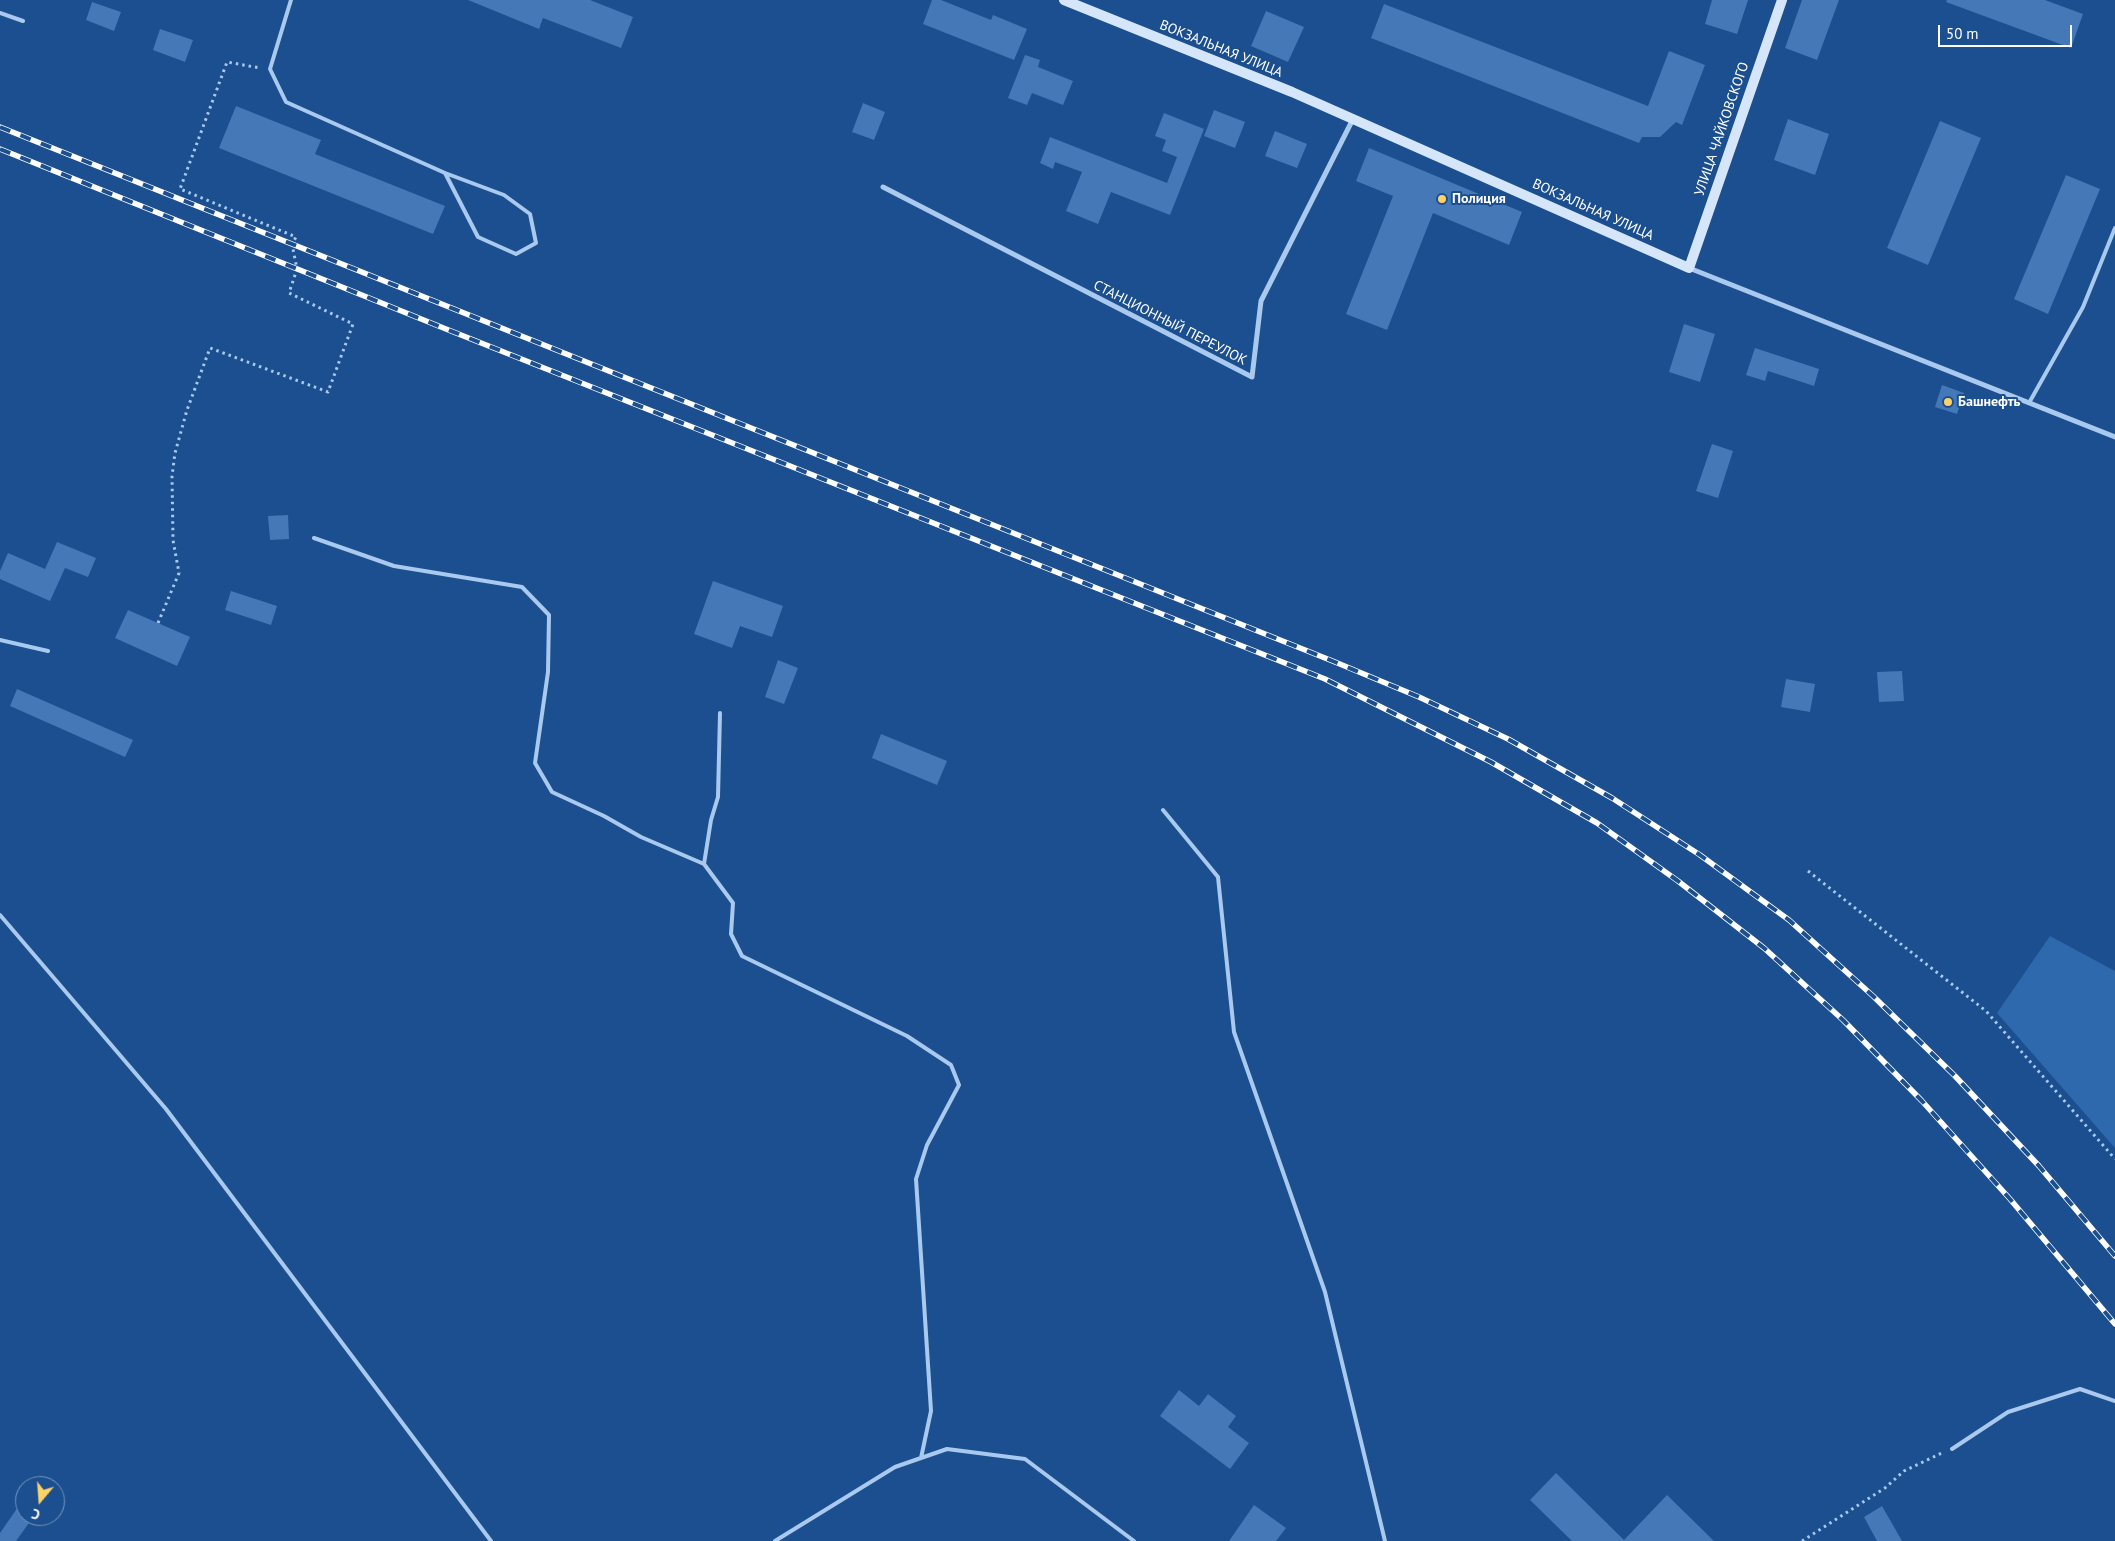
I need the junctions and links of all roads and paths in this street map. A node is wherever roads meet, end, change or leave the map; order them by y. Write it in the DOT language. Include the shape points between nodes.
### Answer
graph roads {
  1 [pos="291,0"];
  2 [pos="1064,0"];
  3 [pos="1782,0"];
  4 [pos="0,13"];
  5 [pos="23,21"];
  6 [pos="270,70"];
  7 [pos="1353,119"];
  8 [pos="445,173"];
  9 [pos="883,187"];
  10 [pos="2115,228"];
  11 [pos="1689,268"];
  12 [pos="2028,403"];
  13 [pos="2115,437"];
  14 [pos="314,538"];
  15 [pos="158,623"];
  16 [pos="0,640"];
  17 [pos="48,651"];
  18 [pos="720,712"];
  19 [pos="1163,810"];
  20 [pos="704,864"];
  21 [pos="1808,871"];
  22 [pos="0,915"];
  23 [pos="2115,1159"];
  24 [pos="2115,1401"];
  25 [pos="1952,1449"];
  26 [pos="921,1458"];
  27 [pos="491,1541"];
  28 [pos="775,1541"];
  29 [pos="1134,1541"];
  30 [pos="1385,1541"];
  31 [pos="1802,1541"];
  1 -- 6 [label="lane"];
  2 -- 7 [label="street, ВОКЗАЛЬНАЯ УЛИЦА"];
  3 -- 11 [label="street, УЛИЦА ЧАЙКОВСКОГО"];
  4 -- 5 [label="lane"];
  6 -- 8 [label="lane" via="286,102"];
  6 -- 15 [label="path" via="226,62 180,188 296,237 292,244 297,269 289,293 353,324 328,392 210,348 175,453 173,540 179,573"];
  7 -- 9 [label="street, СТАНЦИОННЫЙ ПЕРЕУЛОК" via="1261,301 1252,377"];
  7 -- 11 [label="street, ВОКЗАЛЬНАЯ УЛИЦА"];
  8 -- 8 [label="lane" via="504,194 530,214 536,243 516,254 478,237"];
  10 -- 12 [label="lane" via="2083,307"];
  11 -- 12 [label="street, ВОКЗАЛЬНАЯ УЛИЦА"];
  12 -- 13 [label="street, ВОКЗАЛЬНАЯ УЛИЦА"];
  14 -- 20 [label="lane" via="394,566 522,588 549,615 548,672 535,763 552,792 641,837"];
  16 -- 17 [label="lane"];
  18 -- 20 [label="lane" via="718,797"];
  19 -- 30 [label="lane" via="1218,878 1234,1032 1325,1292"];
  20 -- 26 [label="lane" via="733,903 731,934 742,956 907,1036 951,1065 959,1085 927,1145 916,1179 932,1411"];
  21 -- 23 [label="path" via="1986,1011"];
  22 -- 27 [label="lane" via="166,1109"];
  24 -- 25 [label="lane" via="2080,1389 2008,1412"];
  25 -- 31 [label="path" via="1904,1471 1885,1488"];
  26 -- 28 [label="lane" via="895,1467"];
  26 -- 29 [label="lane" via="948,1449 1026,1459"];
}
